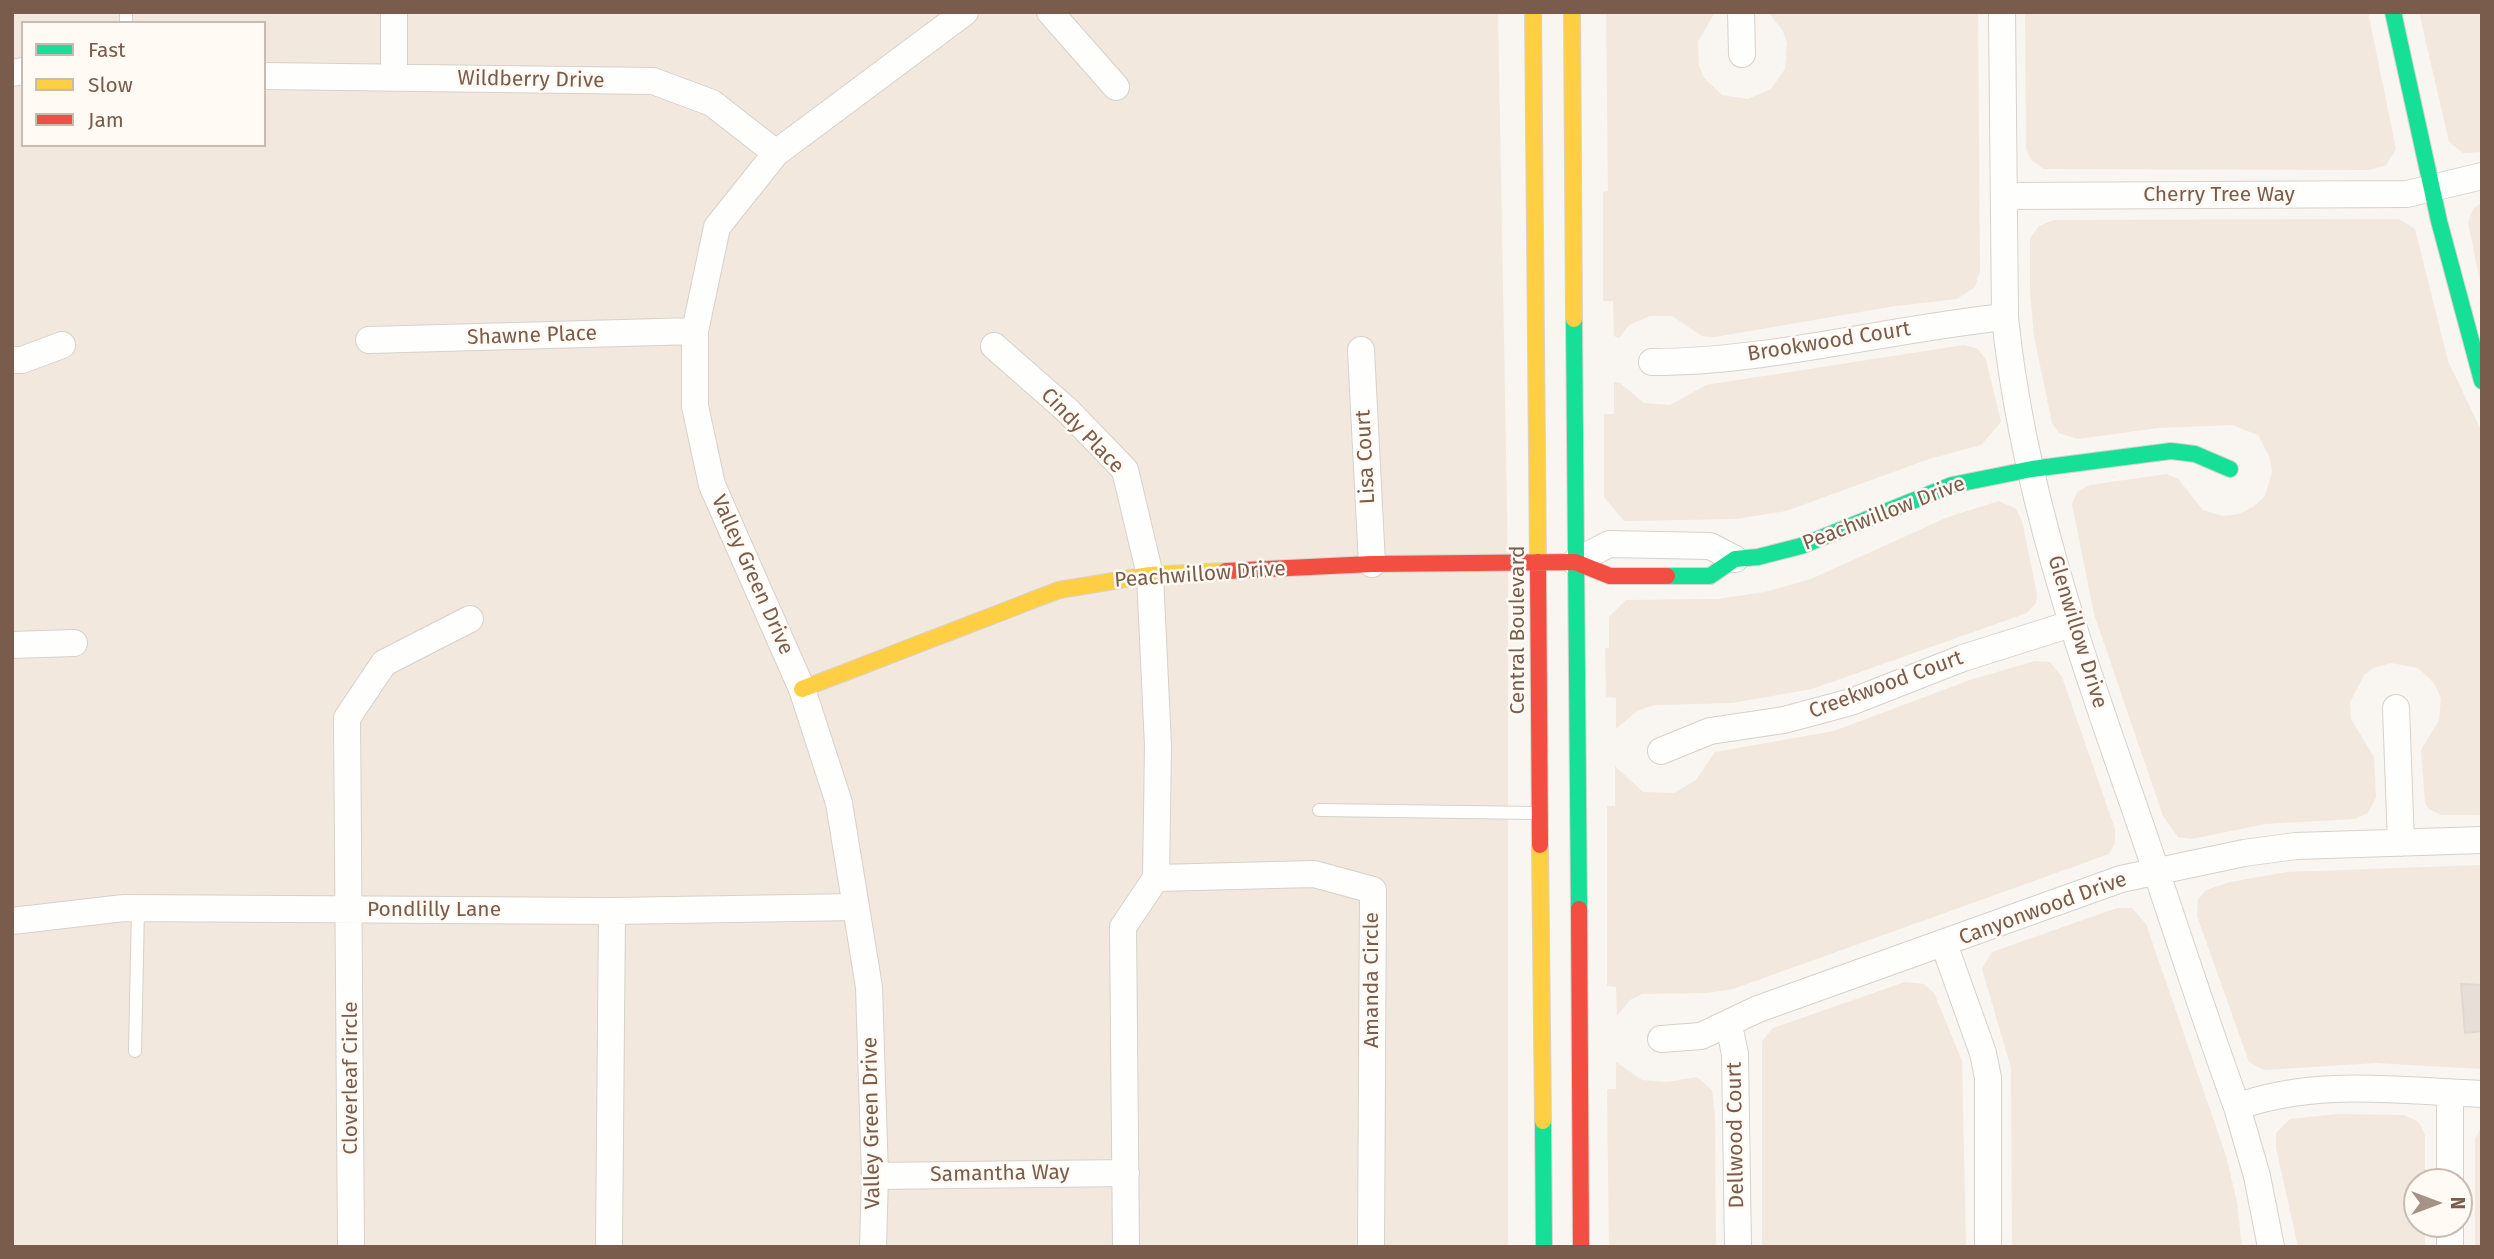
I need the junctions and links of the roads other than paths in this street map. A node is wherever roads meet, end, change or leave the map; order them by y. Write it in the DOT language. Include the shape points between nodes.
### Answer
graph roads {
  1 [pos="394,12"];
  2 [pos="965,12"];
  3 [pos="1050,12"];
  4 [pos="1533,12"];
  5 [pos="1572,12"];
  6 [pos="1741,12"];
  7 [pos="2002,12"];
  8 [pos="2393,12"];
  9 [pos="1742,54"];
  10 [pos="266,76"];
  11 [pos="394,78"];
  12 [pos="1116,87"];
  13 [pos="776,153"];
  14 [pos="2482,176"];
  15 [pos="2432,188"];
  16 [pos="2004,196"];
  17 [pos="2005,317"];
  18 [pos="695,331"];
  19 [pos="369,340"];
  20 [pos="62,345"];
  21 [pos="994,346"];
  22 [pos="1361,350"];
  23 [pos="12,360"];
  24 [pos="1653,362"];
  25 [pos="2482,382"];
  26 [pos="2032,469"];
  27 [pos="2230,469"];
  28 [pos="1735,559"];
  29 [pos="1538,561"];
  30 [pos="1575,562"];
  31 [pos="1372,564"];
  32 [pos="1150,575"];
  33 [pos="470,619"];
  34 [pos="2071,624"];
  35 [pos="74,643"];
  36 [pos="12,645"];
  37 [pos="802,689"];
  38 [pos="2396,708"];
  39 [pos="1661,751"];
  40 [pos="1319,810"];
  41 [pos="1540,813"];
  42 [pos="2482,841"];
  43 [pos="2401,843"];
  44 [pos="2156,872"];
  45 [pos="1156,878"];
  46 [pos="856,907"];
  47 [pos="138,908"];
  48 [pos="350,910"];
  49 [pos="612,911"];
  50 [pos="12,921"];
  51 [pos="1944,944"];
  52 [pos="1729,1025"];
  53 [pos="1661,1039"];
  54 [pos="135,1051"];
  55 [pos="2450,1093"];
  56 [pos="2482,1094"];
  57 [pos="2237,1107"];
  58 [pos="2450,1168"];
  59 [pos="1126,1173"];
  60 [pos="875,1175"];
  61 [pos="2268,1241"];
  62 [pos="351,1247"];
  63 [pos="608,1247"];
  64 [pos="873,1247"];
  65 [pos="1126,1247"];
  66 [pos="1371,1247"];
  67 [pos="1544,1247"];
  68 [pos="1581,1247"];
  69 [pos="1738,1247"];
  70 [pos="1988,1247"];
  1 -- 11 [label="street"];
  2 -- 13 [label="street, Valley Green Drive"];
  3 -- 12 [label="street"];
  4 -- 29 [label="street, Central Boulevard"];
  5 -- 30 [label="street"];
  6 -- 9 [label="street"];
  7 -- 16 [label="street, Glenwillow Drive"];
  8 -- 15 [label="street"];
  10 -- 11 [label="street, Wildberry Drive"];
  11 -- 13 [label="street, Wildberry Drive" via="653,81 712,103"];
  13 -- 18 [label="street, Valley Green Drive" via="717,227"];
  14 -- 15 [label="street, Cherry Tree Way"];
  15 -- 16 [label="street, Cherry Tree Way" via="2366,195"];
  15 -- 25 [label="street"];
  16 -- 17 [label="street, Glenwillow Drive"];
  17 -- 24 [label="street, Brookwood Court" via="1702,362"];
  17 -- 26 [label="street, Glenwillow Drive"];
  18 -- 19 [label="street, Shawne Place"];
  18 -- 37 [label="street, Valley Green Drive" via="695,406 712,485"];
  20 -- 23 [label="street"];
  21 -- 32 [label="street, Cindy Place" via="1068,411 1125,470"];
  22 -- 31 [label="street, Lisa Court"];
  26 -- 27 [label="street, Peachwillow Drive" via="2171,451 2195,454"];
  26 -- 28 [label="street, Peachwillow Drive" via="1952,485 1801,546"];
  26 -- 34 [label="street, Glenwillow Drive"];
  28 -- 30 [label="street, Peachwillow Drive" via="1710,546 1609,544"];
  29 -- 30 [label="street, Peachwillow Drive"];
  29 -- 31 [label="street, Peachwillow Drive"];
  29 -- 41 [label="street, Central Boulevard"];
  30 -- 68 [label="street"];
  31 -- 32 [label="street, Peachwillow Drive"];
  32 -- 37 [label="street, Peachwillow Drive" via="1059,590"];
  32 -- 45 [label="street" via="1158,746"];
  33 -- 48 [label="street, Cloverleaf Circle" via="384,663 347,718"];
  34 -- 39 [label="street, Creekwood Court" via="1963,658 1851,702 1784,720 1710,730"];
  34 -- 44 [label="street, Glenwillow Drive"];
  35 -- 36 [label="street"];
  37 -- 46 [label="street, Valley Green Drive" via="839,803"];
  38 -- 43 [label="street"];
  40 -- 41 [label="lane"];
  41 -- 67 [label="street, Central Boulevard"];
  42 -- 43 [label="street, Canyonwood Drive"];
  43 -- 44 [label="street, Canyonwood Drive" via="2297,846"];
  44 -- 51 [label="street, Canyonwood Drive" via="2121,879"];
  44 -- 57 [label="street, Glenwillow Drive"];
  45 -- 59 [label="street" via="1124,927"];
  45 -- 66 [label="street, Amanda Circle" via="1314,874 1373,890"];
  46 -- 49 [label="street, Pondlilly Lane"];
  46 -- 60 [label="street, Valley Green Drive" via="869,987"];
  47 -- 48 [label="street, Pondlilly Lane"];
  47 -- 50 [label="street, Pondlilly Lane"];
  47 -- 54 [label="lane"];
  48 -- 49 [label="street, Pondlilly Lane"];
  48 -- 62 [label="street, Cloverleaf Circle"];
  49 -- 63 [label="street"];
  51 -- 52 [label="street, Canyonwood Drive" via="1758,1009"];
  51 -- 70 [label="street" via="1988,1078"];
  52 -- 53 [label="street, Canyonwood Drive" via="1701,1036"];
  52 -- 69 [label="street, Dellwood Court" via="1735,1054"];
  55 -- 56 [label="street"];
  55 -- 57 [label="street" via="2330,1089 2268,1096"];
  55 -- 58 [label="street"];
  57 -- 61 [label="street, Glenwillow Drive" via="2257,1175"];
  59 -- 60 [label="street, Samantha Way"];
  59 -- 65 [label="street"];
  60 -- 64 [label="street, Valley Green Drive"];
}
